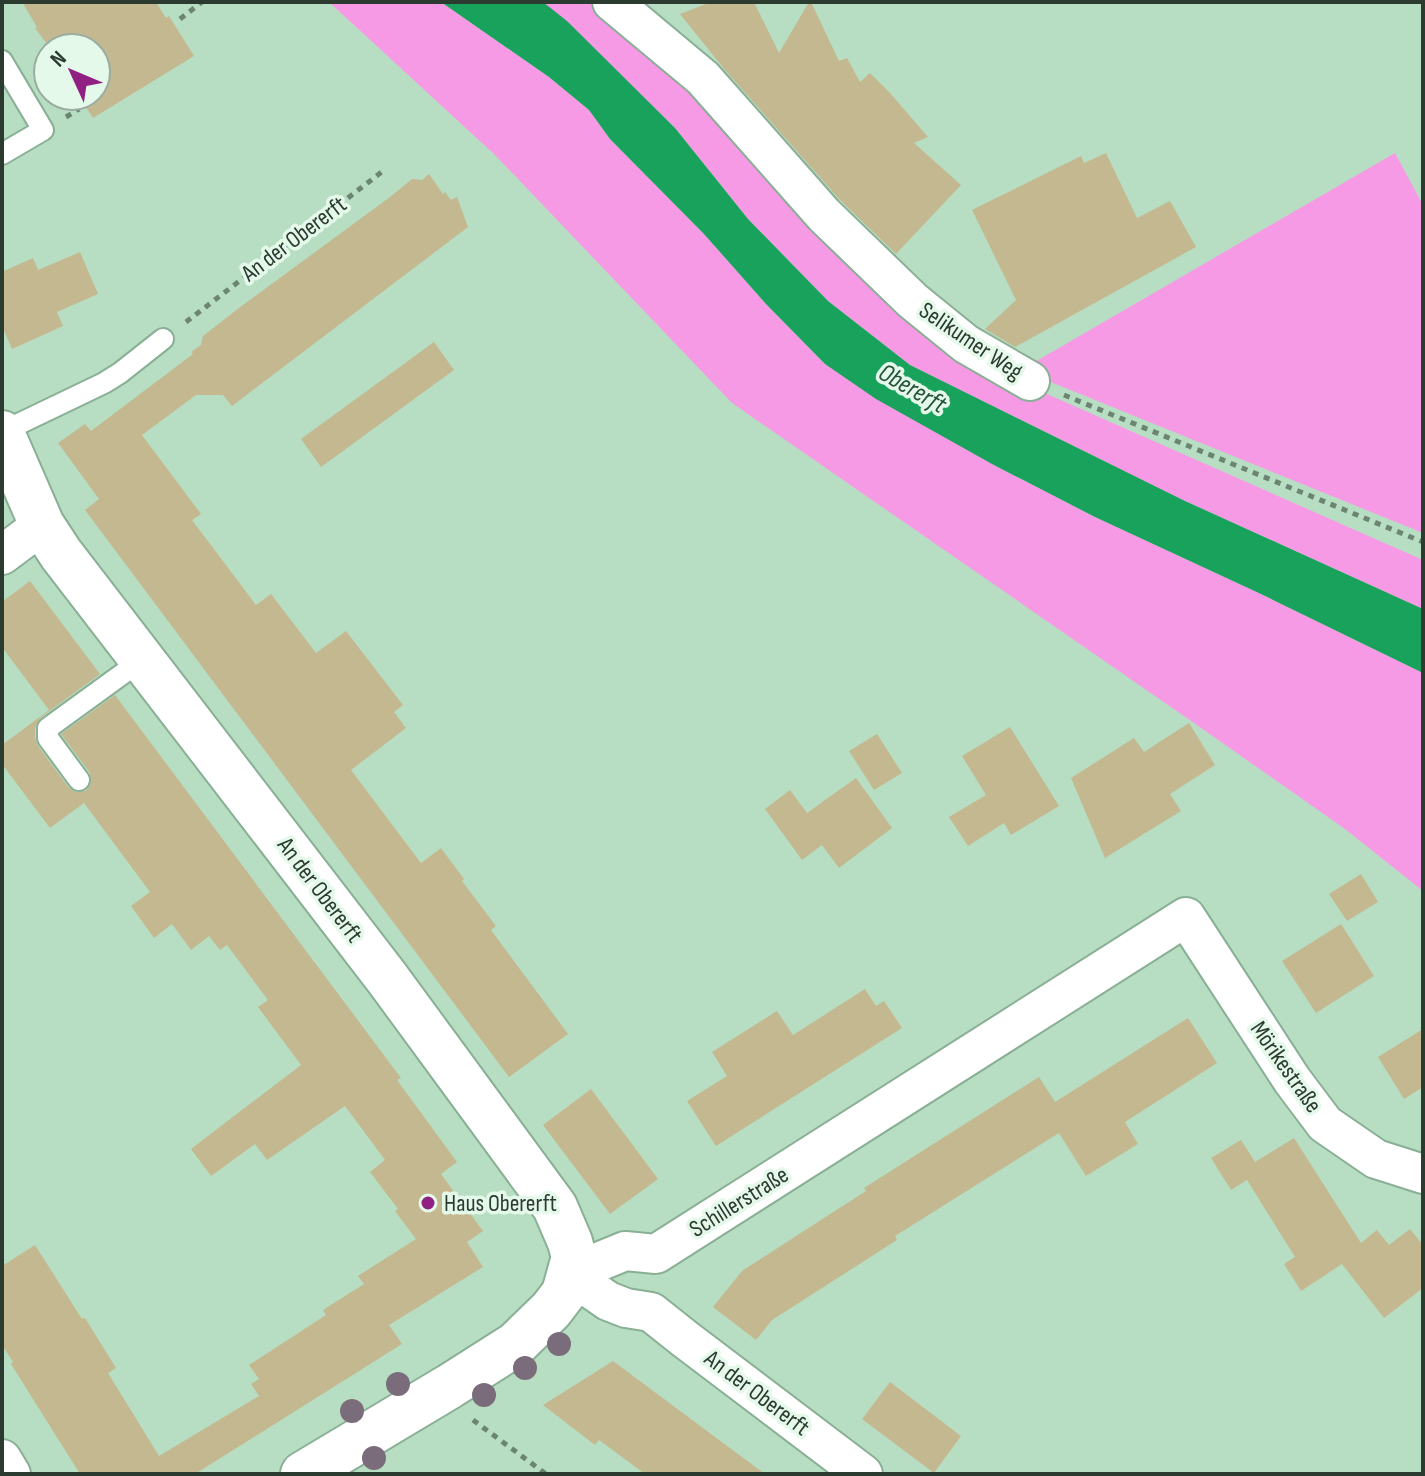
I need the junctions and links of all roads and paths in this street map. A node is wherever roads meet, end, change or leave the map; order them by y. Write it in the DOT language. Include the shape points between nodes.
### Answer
graph roads {
  1 [pos="202,2"];
  2 [pos="612,2"];
  3 [pos="180,19"];
  4 [pos="2,61"];
  5 [pos="2,154"];
  6 [pos="383,171"];
  7 [pos="163,339"];
  8 [pos="1030,381"];
  9 [pos="2,432"];
  10 [pos="42,525"];
  11 [pos="1423,542"];
  12 [pos="2,555"];
  13 [pos="143,659"];
  14 [pos="79,780"];
  15 [pos="1186,917"];
  16 [pos="1423,1174"];
  17 [pos="656,1254"];
  18 [pos="569,1274"];
  19 [pos="651,1312"];
  20 [pos="450,1386"];
  21 [pos="2,1459"];
  22 [pos="853,1471"];
  23 [pos="11,1474"];
  24 [pos="303,1474"];
  25 [pos="546,1474"];
  1 -- 3 [label="path"];
  2 -- 8 [label="street, Selikumer Weg" via="703,78 824,215 920,307 966,344"];
  4 -- 5 [label="lane" via="43,130"];
  6 -- 7 [label="path, An der Obererft"];
  7 -- 9 [label="lane, An der Obererft" via="104,383"];
  8 -- 11 [label="path, Selikumer Weg"];
  9 -- 10 [label="street, An der Obererft"];
  10 -- 12 [label="street"];
  10 -- 13 [label="street, An der Obererft"];
  13 -- 14 [label="lane" via="48,728 48,738"];
  13 -- 18 [label="street, An der Obererft" via="555,1207 574,1257"];
  15 -- 16 [label="street, Mörikestraße" via="1325,1124 1376,1159"];
  15 -- 17 [label="street, Schillerstraße"];
  17 -- 18 [label="street" via="625,1251"];
  17 -- 19 [label="street" via="664,1269 664,1290"];
  18 -- 19 [label="street, An der Obererft" via="608,1301"];
  18 -- 20 [label="street" via="564,1293 516,1344"];
  19 -- 22 [label="street, An der Obererft"];
  20 -- 24 [label="street"];
  20 -- 25 [label="path" via="474,1422"];
  21 -- 23 [label="street"];
}
